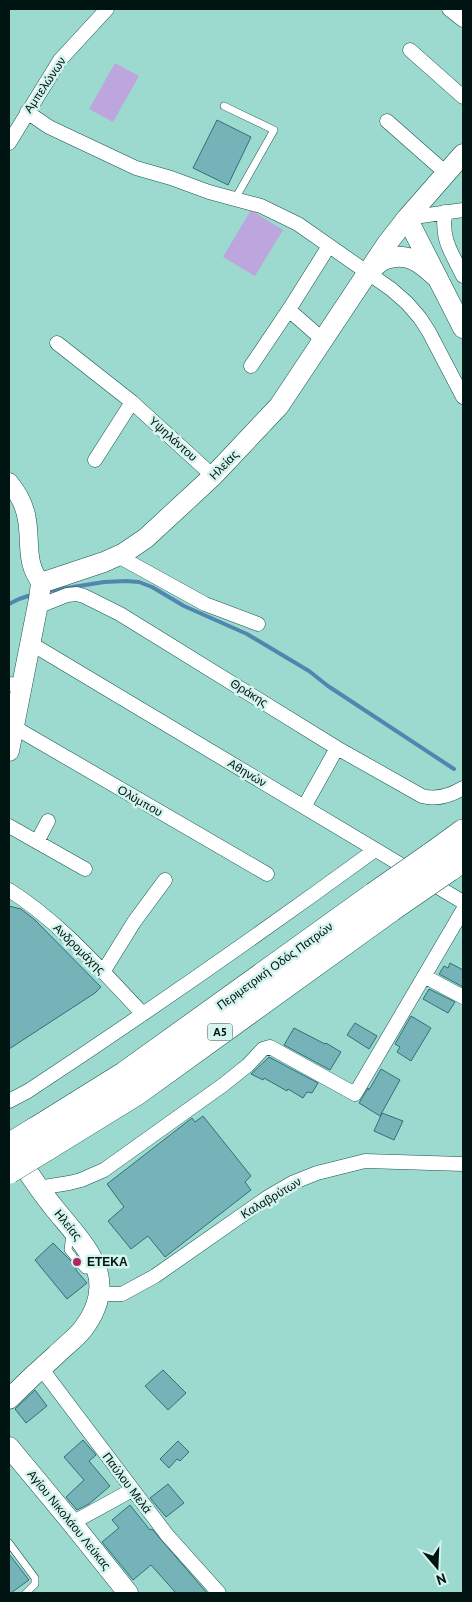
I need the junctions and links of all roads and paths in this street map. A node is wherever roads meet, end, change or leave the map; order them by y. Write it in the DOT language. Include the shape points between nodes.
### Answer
graph roads {
  1 [pos="107,9"];
  2 [pos="450,9"];
  3 [pos="463,20"];
  4 [pos="410,50"];
  5 [pos="463,97"];
  6 [pos="224,106"];
  7 [pos="27,112"];
  8 [pos="387,120"];
  9 [pos="9,143"];
  10 [pos="463,154"];
  11 [pos="446,173"];
  12 [pos="235,200"];
  13 [pos="463,210"];
  14 [pos="444,212"];
  15 [pos="407,218"];
  16 [pos="329,246"];
  17 [pos="368,272"];
  18 [pos="463,276"];
  19 [pos="438,279"];
  20 [pos="289,310"];
  21 [pos="463,328"];
  22 [pos="322,339"];
  23 [pos="57,343"];
  24 [pos="251,366"];
  25 [pos="463,397"];
  26 [pos="132,402"];
  27 [pos="95,460"];
  28 [pos="213,476"];
  29 [pos="9,482"];
  30 [pos="118,556"];
  31 [pos="40,594"];
  32 [pos="258,624"];
  33 [pos="30,643"];
  34 [pos="15,685"];
  35 [pos="14,727"];
  36 [pos="337,748"];
  37 [pos="9,751"];
  38 [pos="461,789"];
  39 [pos="304,807"];
  40 [pos="48,821"];
  41 [pos="9,826"];
  42 [pos="463,832"];
  43 [pos="37,842"];
  44 [pos="375,850"];
  45 [pos="447,861"];
  46 [pos="85,869"];
  47 [pos="267,874"];
  48 [pos="165,880"];
  49 [pos="9,890"];
  50 [pos="463,902"];
  51 [pos="463,910"];
  52 [pos="103,972"];
  53 [pos="424,976"];
  54 [pos="463,997"];
  55 [pos="143,1014"];
  56 [pos="9,1101"];
  57 [pos="40,1140"];
  58 [pos="9,1144"];
  59 [pos="463,1164"];
  60 [pos="9,1171"];
  61 [pos="38,1188"];
  62 [pos="71,1229"];
  63 [pos="73,1256"];
  64 [pos="100,1294"];
  65 [pos="41,1368"];
  66 [pos="9,1399"];
  67 [pos="9,1448"];
  68 [pos="132,1490"];
  69 [pos="72,1523"];
  70 [pos="9,1544"];
  71 [pos="26,1593"];
  72 [pos="128,1593"];
  73 [pos="220,1593"];
  1 -- 7 [label="street, Αμπελώνων" via="60,60"];
  2 -- 3 [label="street"];
  4 -- 5 [label="street"];
  6 -- 12 [label="lane" via="274,130"];
  7 -- 9 [label="street, Αμπελώνων"];
  7 -- 12 [label="street" via="61,133 136,168"];
  8 -- 11 [label="street"];
  10 -- 11 [label="main road, Ηλείας"];
  11 -- 15 [label="main road, Ηλείας"];
  12 -- 16 [label="street" via="278,214"];
  13 -- 14 [label="street"];
  14 -- 15 [label="street"];
  14 -- 18 [label="street" via="445,240"];
  15 -- 17 [label="main road, Ηλείας"];
  15 -- 19 [label="main road"];
  16 -- 17 [label="street"];
  16 -- 20 [label="street"];
  17 -- 19 [label="main road" via="385,260 406,256 425,266"];
  17 -- 22 [label="main road, Ηλείας"];
  17 -- 25 [label="street" via="399,295 420,318"];
  19 -- 21 [label="main road"];
  20 -- 22 [label="street"];
  20 -- 24 [label="street"];
  22 -- 28 [label="main road, Ηλείας" via="279,406"];
  23 -- 26 [label="street, Υψηλάντου"];
  26 -- 27 [label="street"];
  26 -- 28 [label="street, Υψηλάντου"];
  28 -- 30 [label="main road, Ηλείας" via="146,538"];
  29 -- 31 [label="street" via="26,512 32,570"];
  30 -- 31 [label="main road, Ηλείας"];
  30 -- 32 [label="street" via="205,604"];
  31 -- 33 [label="main road"];
  31 -- 36 [label="street, Θράκης" via="84,596 120,614"];
  33 -- 34 [label="main road"];
  33 -- 39 [label="street, Αθηνών"];
  34 -- 35 [label="main road"];
  35 -- 37 [label="main road"];
  35 -- 47 [label="street, Ολύμπου"];
  36 -- 38 [label="street, Θράκης" via="431,799"];
  36 -- 39 [label="street"];
  39 -- 44 [label="street, Αθηνών"];
  40 -- 43 [label="street"];
  41 -- 43 [label="street"];
  42 -- 45 [label="highway, Περιμετρική Οδός Πατρών / Α5"];
  43 -- 46 [label="street"];
  44 -- 50 [label="street, Αθηνών"];
  44 -- 55 [label="street"];
  45 -- 57 [label="highway, Περιμετρική Οδός Πατρών / Α5, bridge" via="382,902 136,1093"];
  48 -- 52 [label="street"];
  49 -- 52 [label="street, Ανδρομάχης" via="45,915"];
  51 -- 53 [label="street"];
  52 -- 55 [label="street, Ανδρομάχης"];
  53 -- 54 [label="street"];
  53 -- 61 [label="street" via="355,1094 270,1046 223,1085 104,1170 81,1180"];
  55 -- 56 [label="street"];
  57 -- 58 [label="highway, Περιμετρική Οδός Πατρών / Α5, bridge"];
  57 -- 60 [label="highway, Περιμετρική Οδός Πατρών / Α5, bridge"];
  58 -- 61 [label="main road, Ηλείας"];
  59 -- 64 [label="street, Καλαβρύτων" via="365,1161 317,1173 268,1197 155,1276 122,1294"];
  61 -- 62 [label="main road, Ηλείας"];
  62 -- 63 [label="lane" via="68,1250"];
  62 -- 64 [label="main road, Ηλείας" via="95,1261 89,1268"];
  64 -- 65 [label="main road, Ηλείας" via="82,1330"];
  65 -- 66 [label="main road, Ηλείας"];
  65 -- 68 [label="street, Παύλου Μελά"];
  67 -- 69 [label="main road, Αγίου Νικολάου Λεύκας"];
  68 -- 69 [label="street"];
  68 -- 73 [label="street, Παύλου Μελά" via="167,1535"];
  69 -- 72 [label="main road, Αγίου Νικολάου Λεύκας"];
  70 -- 71 [label="lane" via="35,1578 35,1584"];
}
